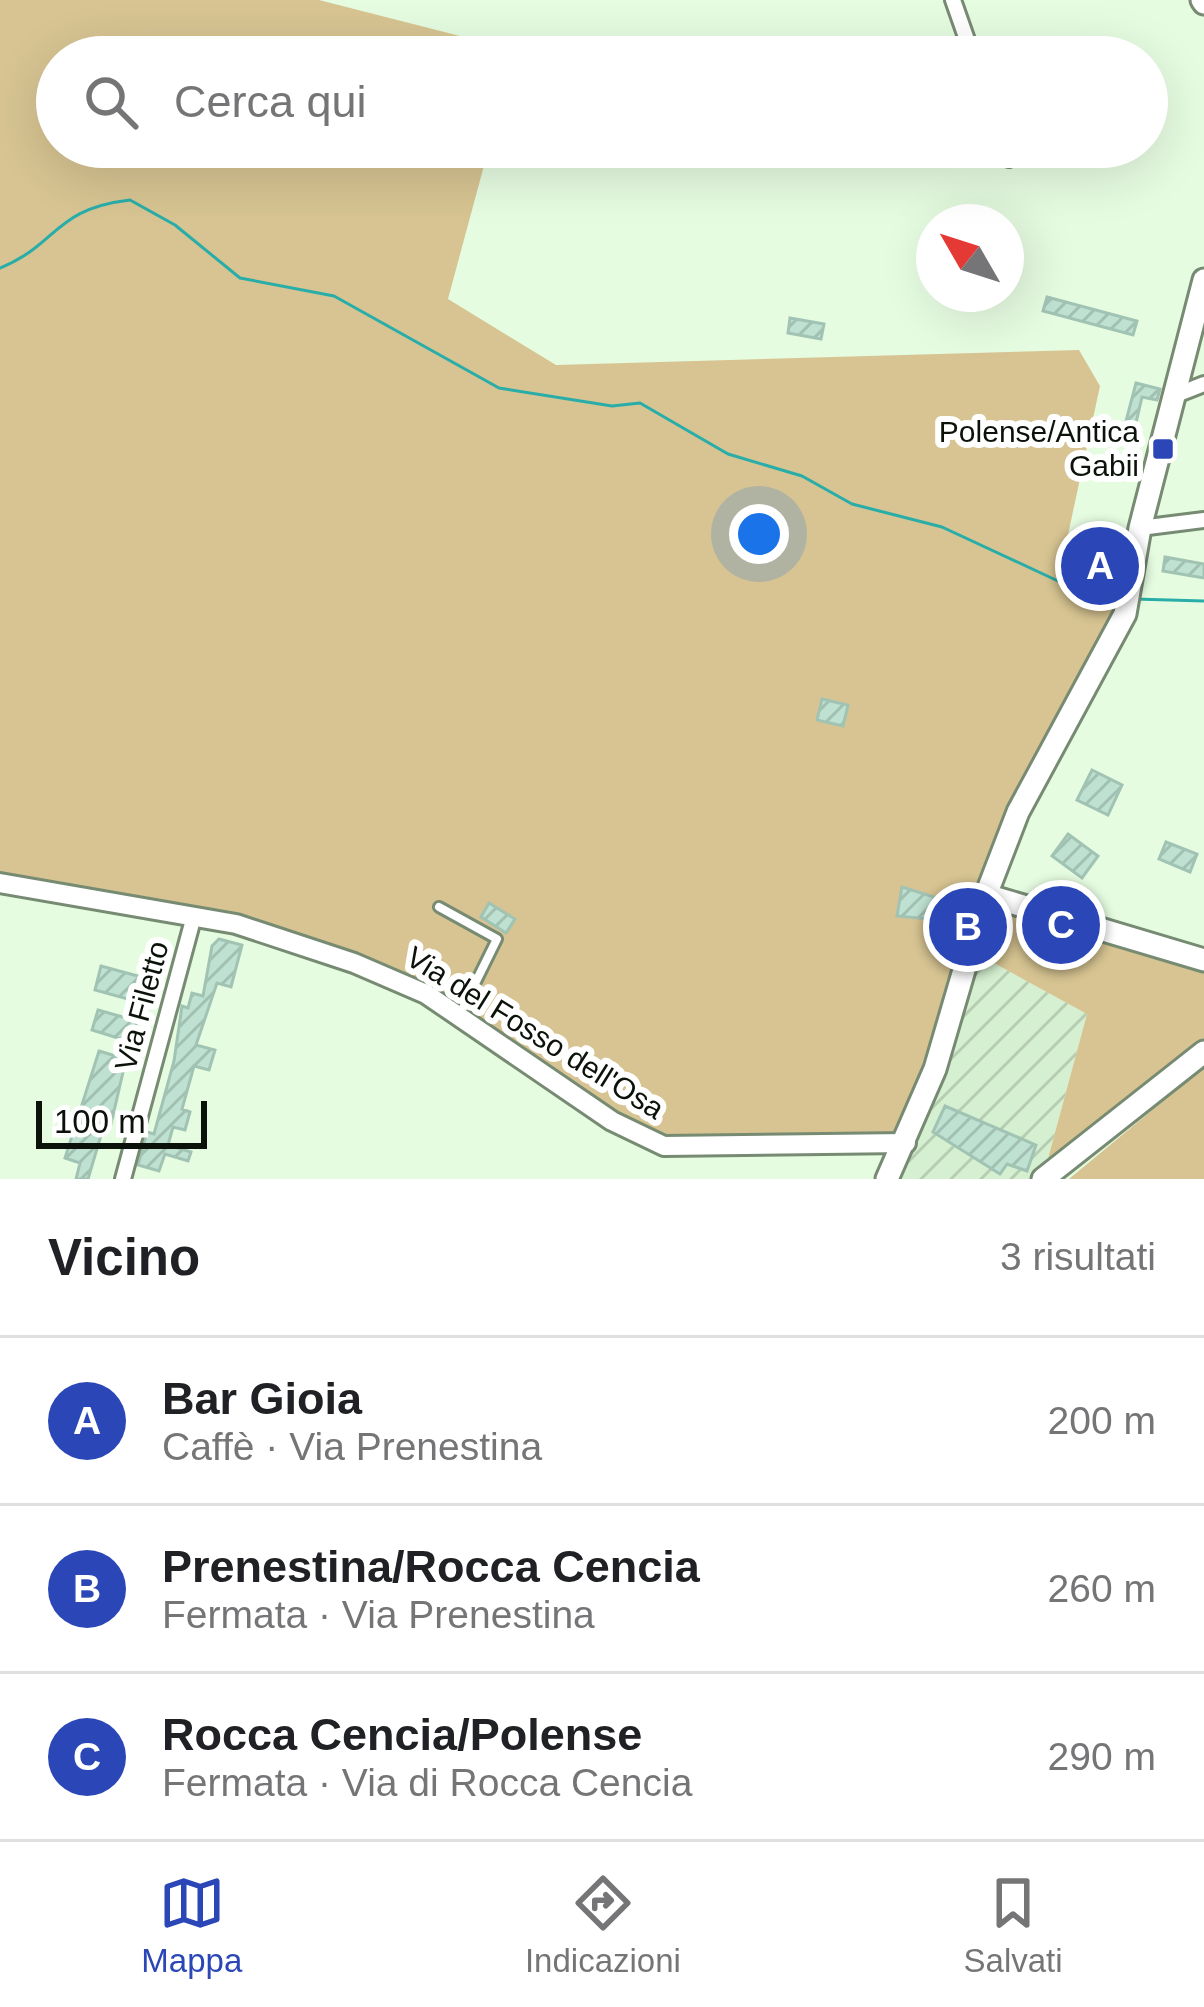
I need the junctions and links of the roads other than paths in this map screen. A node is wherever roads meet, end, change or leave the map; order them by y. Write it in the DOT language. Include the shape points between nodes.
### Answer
graph roads {
  1 [pos="953,0"];
  2 [pos="966,36"];
  3 [pos="1204,280"];
  4 [pos="1204,384"];
  5 [pos="1171,398"];
  6 [pos="1204,520"];
  7 [pos="1140,528"];
  8 [pos="0,884"];
  9 [pos="986,896"];
  10 [pos="439,907"];
  11 [pos="194,916"];
  12 [pos="1204,960"];
  13 [pos="459,1017"];
  14 [pos="1204,1052"];
  15 [pos="906,1143"];
  16 [pos="123,1179"];
  17 [pos="887,1179"];
  18 [pos="1043,1179"];
  1 -- 2 [label="street"];
  3 -- 5 [label="main road"];
  4 -- 5 [label="street"];
  5 -- 7 [label="main road"];
  6 -- 7 [label="street"];
  7 -- 9 [label="main road" via="1125,614 1029,787"];
  8 -- 11 [label="street, Via del Fosso dell'Osa"];
  9 -- 12 [label="main road"];
  9 -- 15 [label="main road"];
  10 -- 13 [label="lane" via="497,939"];
  11 -- 13 [label="street, Via del Fosso dell'Osa" via="335,956 426,994"];
  11 -- 16 [label="street, Via Filetto"];
  13 -- 15 [label="street, Via del Fosso dell'Osa" via="612,1121 664,1146"];
  14 -- 18 [label="main road"];
  15 -- 17 [label="main road"];
}
